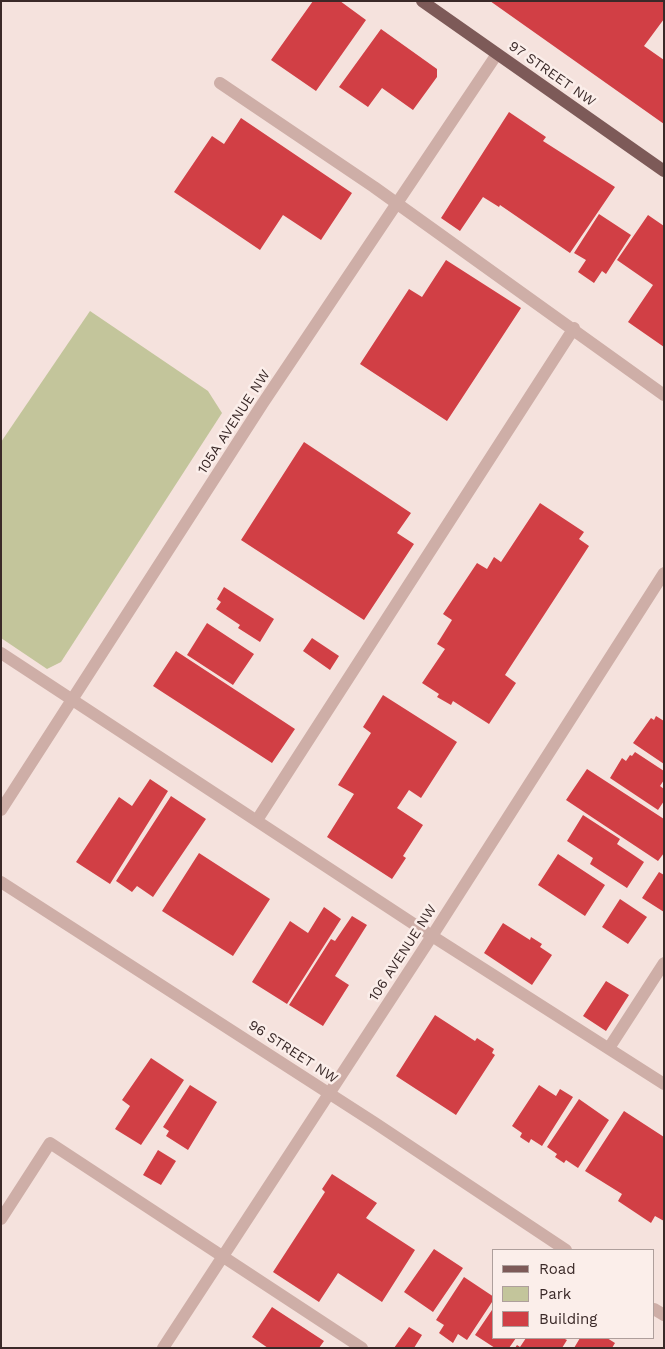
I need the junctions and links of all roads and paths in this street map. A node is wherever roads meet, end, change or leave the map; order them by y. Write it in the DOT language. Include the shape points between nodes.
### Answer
graph roads {
  1 [pos="422,1"];
  2 [pos="497,54"];
  3 [pos="220,83"];
  4 [pos="664,171"];
  5 [pos="396,203"];
  6 [pos="574,328"];
  7 [pos="664,395"];
  8 [pos="664,573"];
  9 [pos="1,653"];
  10 [pos="72,700"];
  11 [pos="1,810"];
  12 [pos="257,820"];
  13 [pos="1,882"];
  14 [pos="432,936"];
  15 [pos="664,963"];
  16 [pos="609,1048"];
  17 [pos="664,1084"];
  18 [pos="328,1093"];
  19 [pos="1,1219"];
  20 [pos="564,1249"];
  21 [pos="222,1257"];
  22 [pos="163,1348"];
  23 [pos="362,1348"];
  1 -- 2 [label="main road, 97 STREET NW"];
  2 -- 4 [label="main road, 97 STREET NW"];
  2 -- 5 [label="street, 105A AVENUE NW"];
  3 -- 5 [label="street"];
  5 -- 6 [label="street"];
  5 -- 10 [label="street, 105A AVENUE NW"];
  6 -- 7 [label="street"];
  6 -- 12 [label="street"];
  8 -- 14 [label="street, 106 AVENUE NW"];
  9 -- 10 [label="street"];
  10 -- 11 [label="street, 105A AVENUE NW"];
  10 -- 12 [label="street"];
  12 -- 14 [label="street"];
  13 -- 18 [label="street, 96 STREET NW"];
  14 -- 16 [label="street"];
  14 -- 18 [label="street, 106 AVENUE NW"];
  15 -- 16 [label="street"];
  16 -- 17 [label="street"];
  18 -- 20 [label="street, 96 STREET NW"];
  18 -- 21 [label="street, 106 AVENUE NW"];
  19 -- 21 [label="street" via="50,1143"];
  21 -- 22 [label="street, 106 AVENUE NW"];
  21 -- 23 [label="street"];
}
